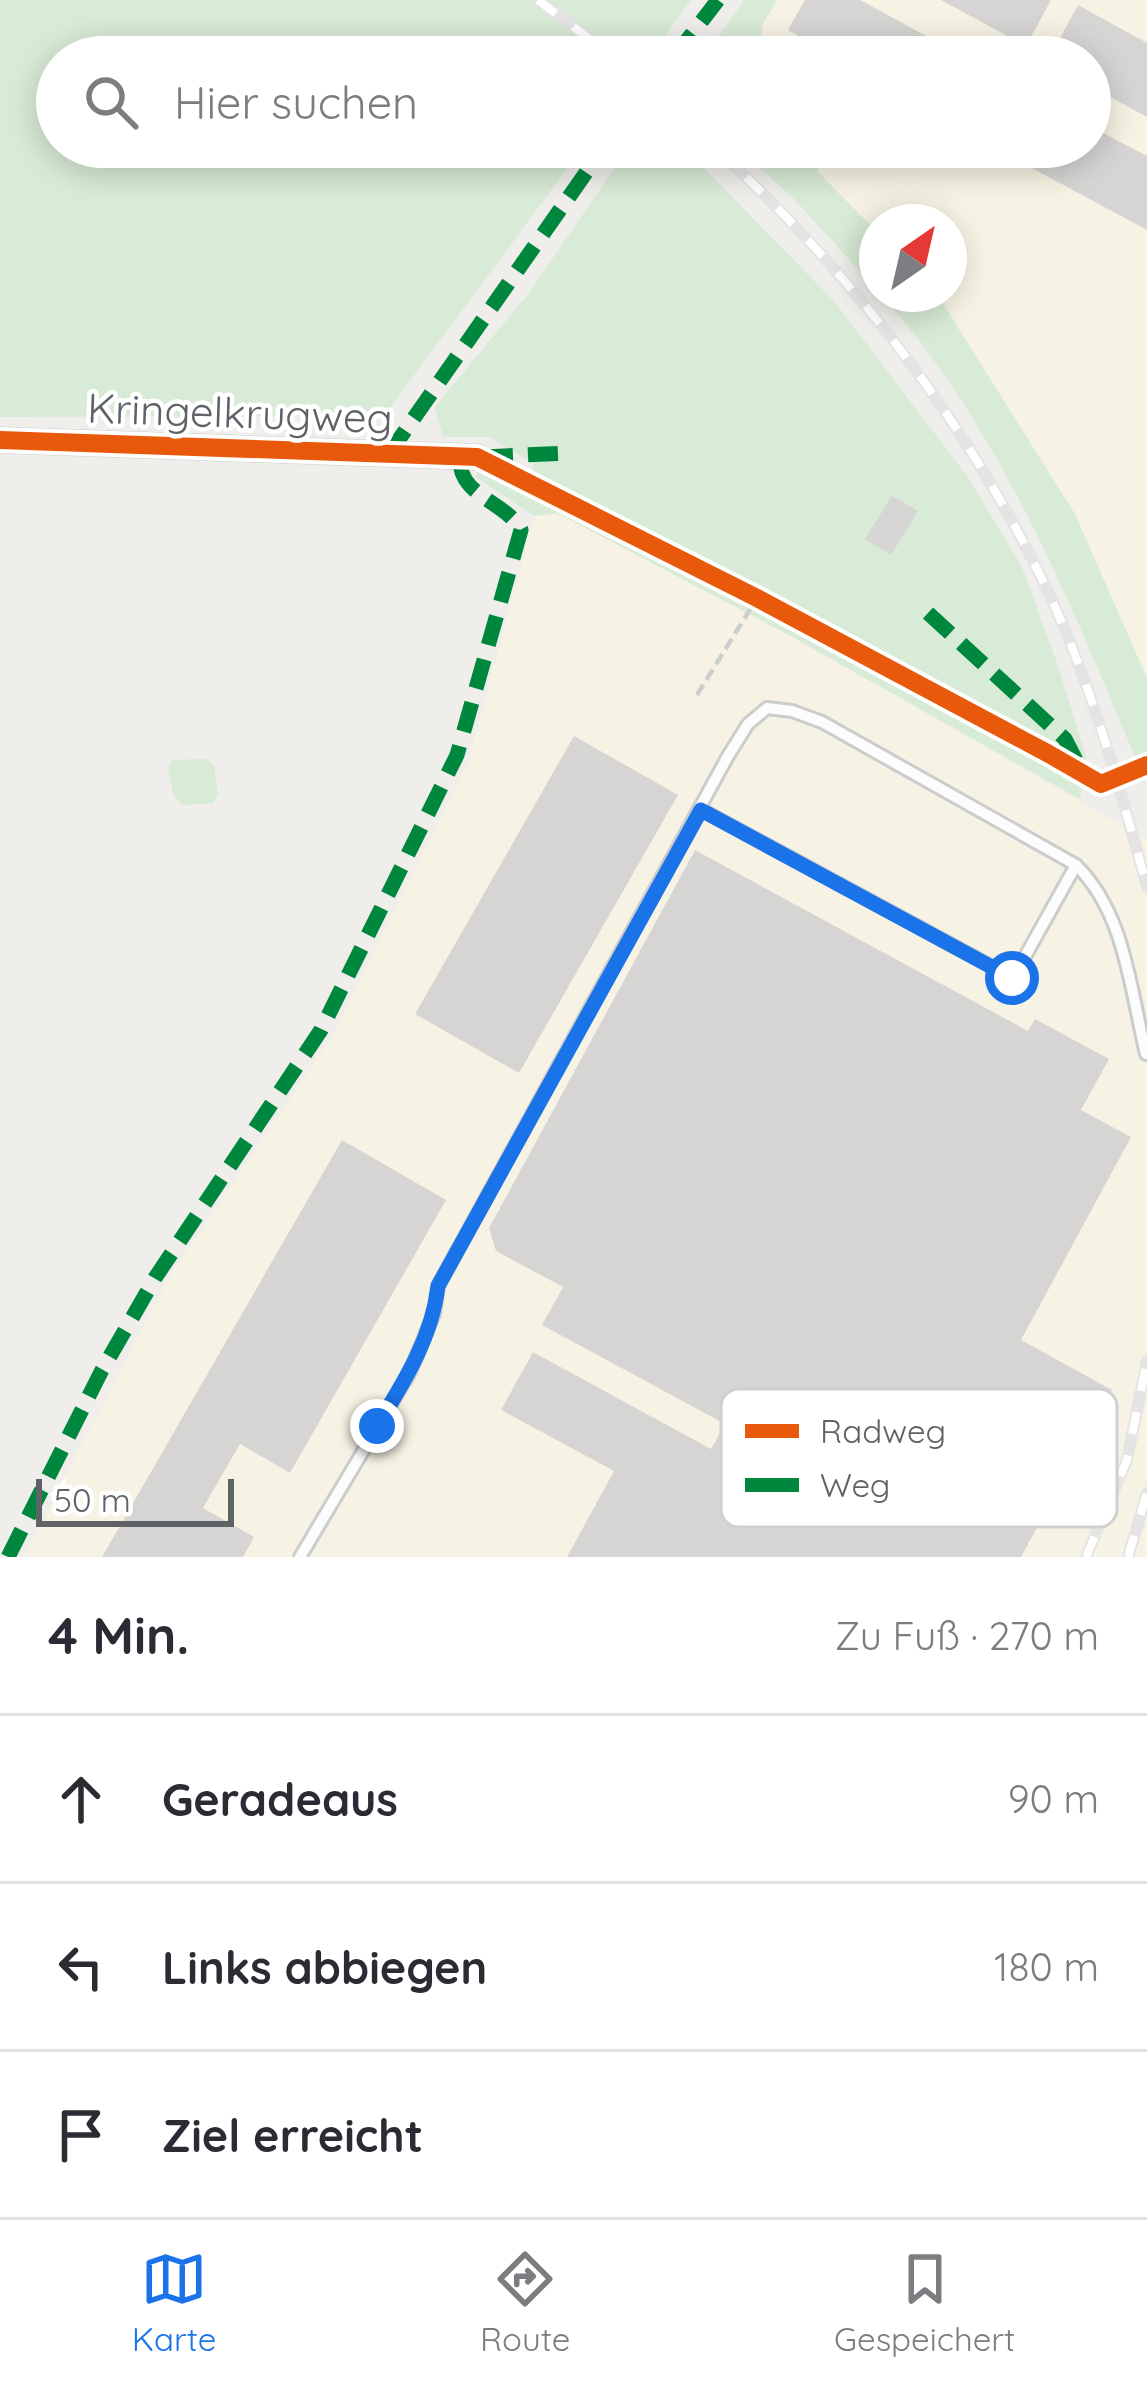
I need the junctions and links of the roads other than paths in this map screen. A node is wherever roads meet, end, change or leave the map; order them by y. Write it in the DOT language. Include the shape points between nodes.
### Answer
graph roads {
  1 [pos="0,440"];
  2 [pos="477,458"];
  3 [pos="701,810"];
  4 [pos="1076,865"];
  5 [pos="1146,1054"];
  6 [pos="300,1557"];
  1 -- 2 [label="street, Kringelkrugweg"];
  3 -- 4 [label="lane" via="748,724 767,708 792,711"];
  3 -- 4 [label="lane" via="1012,978"];
  3 -- 6 [label="lane" via="438,1286 409,1373"];
  4 -- 5 [label="lane" via="1112,912"];
}
